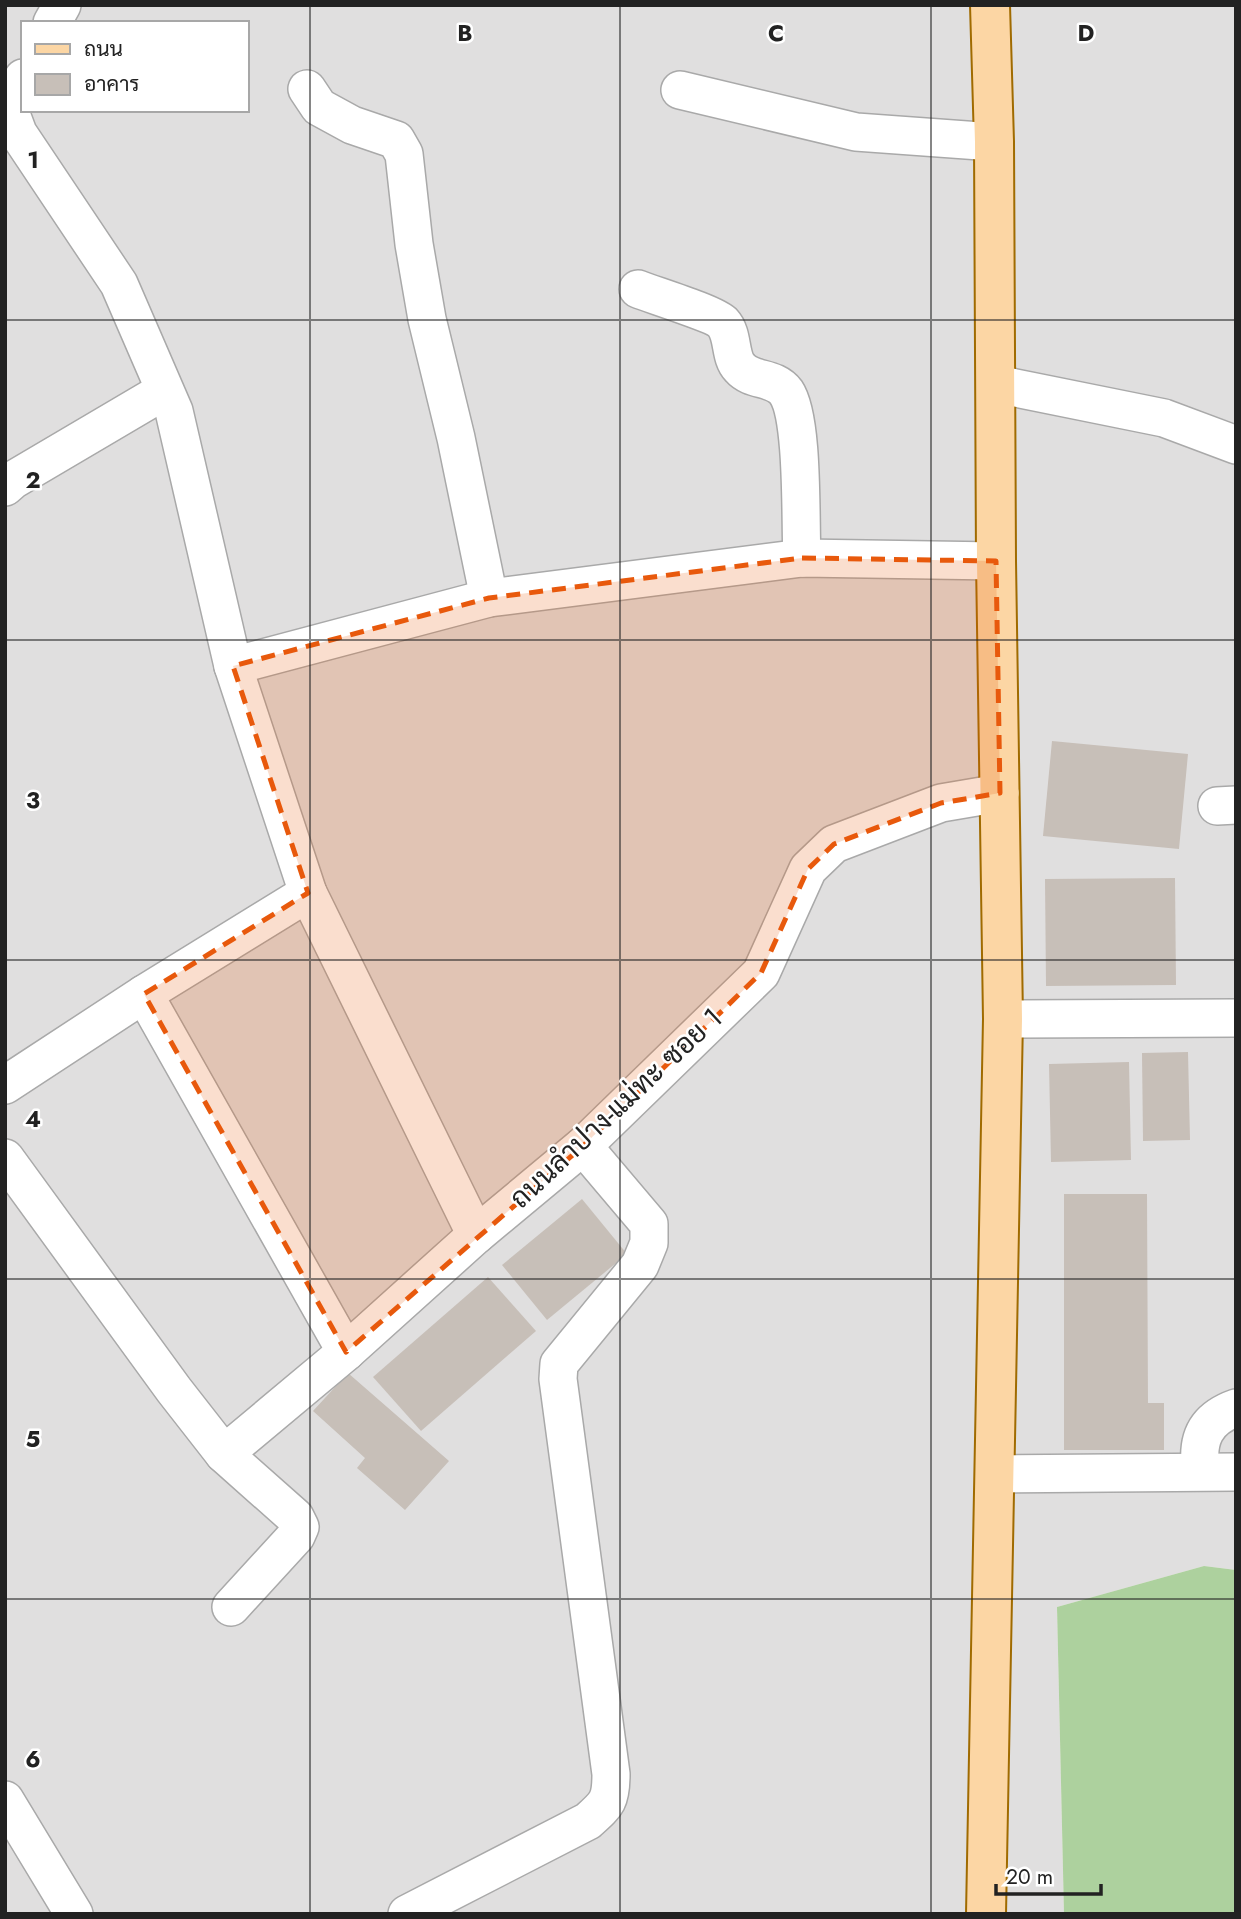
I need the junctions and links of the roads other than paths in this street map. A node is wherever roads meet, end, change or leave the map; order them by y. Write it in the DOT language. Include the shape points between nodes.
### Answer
graph roads {
  1 [pos="61,5"];
  2 [pos="990,5"];
  3 [pos="53,21"];
  4 [pos="21,82"];
  5 [pos="307,89"];
  6 [pos="680,90"];
  7 [pos="994,142"];
  8 [pos="638,289"];
  9 [pos="996,384"];
  10 [pos="164,391"];
  11 [pos="1236,445"];
  12 [pos="5,487"];
  13 [pos="802,558"];
  14 [pos="996,561"];
  15 [pos="489,598"];
  16 [pos="233,666"];
  17 [pos="1000,793"];
  18 [pos="308,893"];
  19 [pos="144,994"];
  20 [pos="1236,1018"];
  21 [pos="1003,1019"];
  22 [pos="5,1085"];
  23 [pos="583,1146"];
  24 [pos="5,1158"];
  25 [pos="476,1235"];
  26 [pos="346,1352"];
  27 [pos="1236,1408"];
  28 [pos="224,1454"];
  29 [pos="1218,1471"];
  30 [pos="995,1474"];
  31 [pos="231,1606"];
  32 [pos="5,1800"];
  33 [pos="74,1914"];
  34 [pos="407,1914"];
  35 [pos="986,1914"];
  1 -- 3 [label="street"];
  2 -- 7 [label="main road"];
  4 -- 10 [label="street" via="8,106 18,133 119,284"];
  5 -- 15 [label="street" via="319,107 352,125 396,140 404,154 427,319"];
  6 -- 7 [label="street" via="856,132"];
  7 -- 9 [label="main road"];
  8 -- 13 [label="street" via="723,323 737,365 748,376 769,379 785,391 798,436"];
  9 -- 11 [label="street" via="1164,418"];
  9 -- 14 [label="main road"];
  10 -- 12 [label="street"];
  10 -- 16 [label="street" via="174,411"];
  13 -- 14 [label="street"];
  13 -- 15 [label="street"];
  14 -- 17 [label="main road"];
  15 -- 16 [label="street"];
  16 -- 18 [label="street"];
  17 -- 21 [label="main road"];
  17 -- 23 [label="street, ถนนลำปาง-แม่ทะ ซอย 1" via="941,803 834,845 808,869 761,973"];
  18 -- 19 [label="street"];
  18 -- 25 [label="street"];
  19 -- 22 [label="street"];
  19 -- 26 [label="street"];
  20 -- 21 [label="street"];
  21 -- 30 [label="main road"];
  23 -- 25 [label="street, ถนนลำปาง-แม่ทะ ซอย 1"];
  23 -- 34 [label="street" via="649,1224 649,1243 640,1265 559,1364 611,1793 588,1821"];
  24 -- 28 [label="street"];
  25 -- 26 [label="street, ถนนลำปาง-แม่ทะ ซอย 1"];
  26 -- 28 [label="street, ถนนลำปาง-แม่ทะ ซอย 1"];
  27 -- 29 [label="street" via="1220,1415 1201,1440 1199,1455"];
  28 -- 31 [label="street" via="295,1517 300,1527"];
  29 -- 30 [label="street"];
  30 -- 35 [label="main road"];
  32 -- 33 [label="street"];
}
